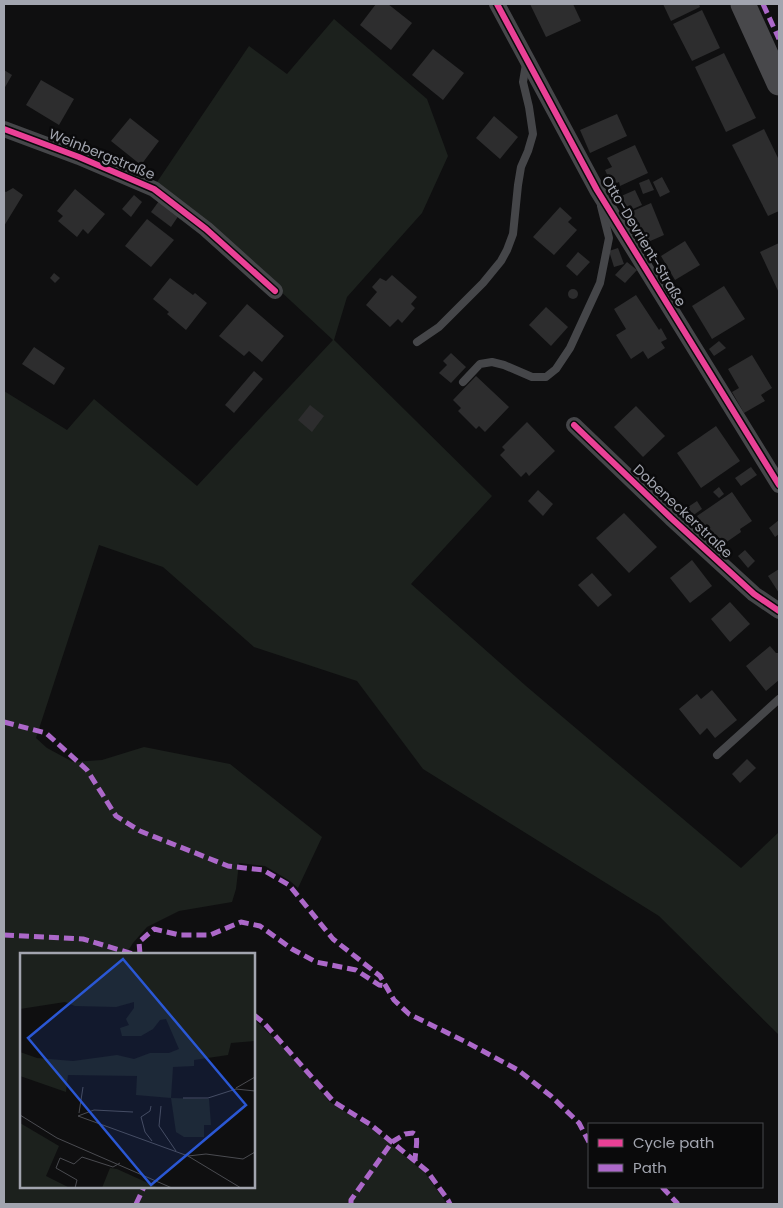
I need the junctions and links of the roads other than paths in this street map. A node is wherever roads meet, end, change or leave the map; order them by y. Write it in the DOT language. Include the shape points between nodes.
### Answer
graph roads {
  1 [pos="497,4"];
  2 [pos="743,4"];
  3 [pos="527,60"];
  4 [pos="779,83"];
  5 [pos="4,129"];
  6 [pos="597,190"];
  7 [pos="276,291"];
  8 [pos="417,342"];
  9 [pos="463,382"];
  10 [pos="574,424"];
  11 [pos="779,485"];
  12 [pos="779,611"];
  13 [pos="779,699"];
  14 [pos="717,755"];
  1 -- 3 [label="street, Otto-Devrient-Straße"];
  2 -- 4 [label="main road"];
  3 -- 6 [label="street, Otto-Devrient-Straße"];
  3 -- 8 [label="lane" via="523,82 532,134 521,167 507,250 483,283 439,328"];
  5 -- 7 [label="street, Weinbergstraße" via="154,189 206,229"];
  6 -- 9 [label="lane" via="609,238 600,283 570,348 556,369 546,377 532,377 492,362 480,364"];
  6 -- 11 [label="street, Otto-Devrient-Straße"];
  10 -- 12 [label="street, Dobeneckerstraße" via="670,518 754,594"];
  13 -- 14 [label="lane"];
}
